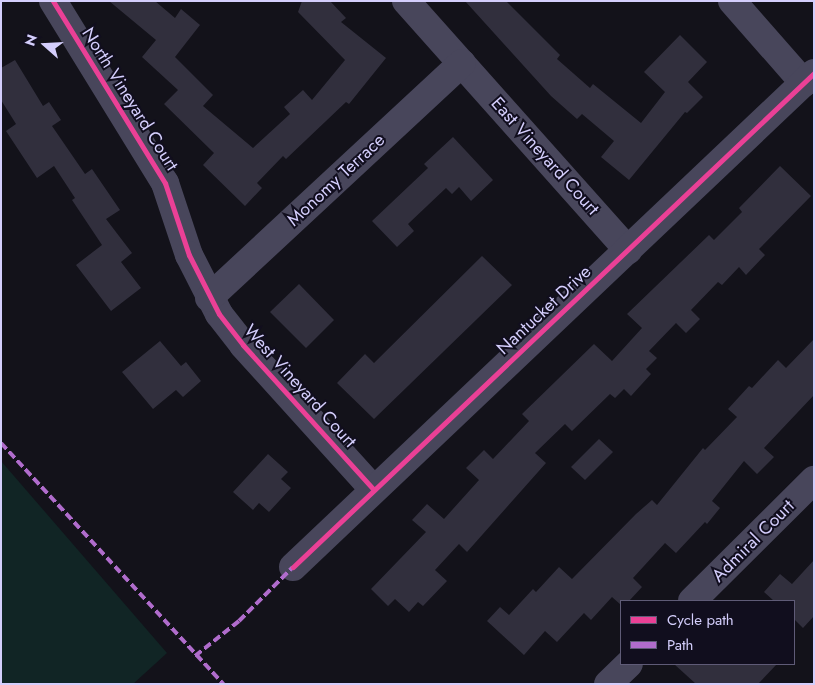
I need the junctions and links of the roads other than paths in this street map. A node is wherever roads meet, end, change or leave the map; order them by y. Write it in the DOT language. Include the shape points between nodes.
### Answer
graph roads {
  1 [pos="53,1"];
  2 [pos="406,1"];
  3 [pos="732,1"];
  4 [pos="462,63"];
  5 [pos="809,78"];
  6 [pos="628,250"];
  7 [pos="209,298"];
  8 [pos="814,480"];
  9 [pos="374,490"];
  10 [pos="293,567"];
  11 [pos="693,600"];
  12 [pos="628,665"];
  13 [pos="608,684"];
  1 -- 7 [label="street, North Vineyard Court" via="165,183 189,255"];
  2 -- 4 [label="street"];
  3 -- 5 [label="street"];
  4 -- 6 [label="street, East Vineyard Court"];
  4 -- 7 [label="street, Monomy Terrace"];
  5 -- 6 [label="street, Nantucket Drive"];
  6 -- 9 [label="street, Nantucket Drive"];
  7 -- 9 [label="street, West Vineyard Court" via="243,346"];
  8 -- 11 [label="street, Admiral Court"];
  9 -- 10 [label="street, Nantucket Drive"];
  12 -- 13 [label="street"];
}
